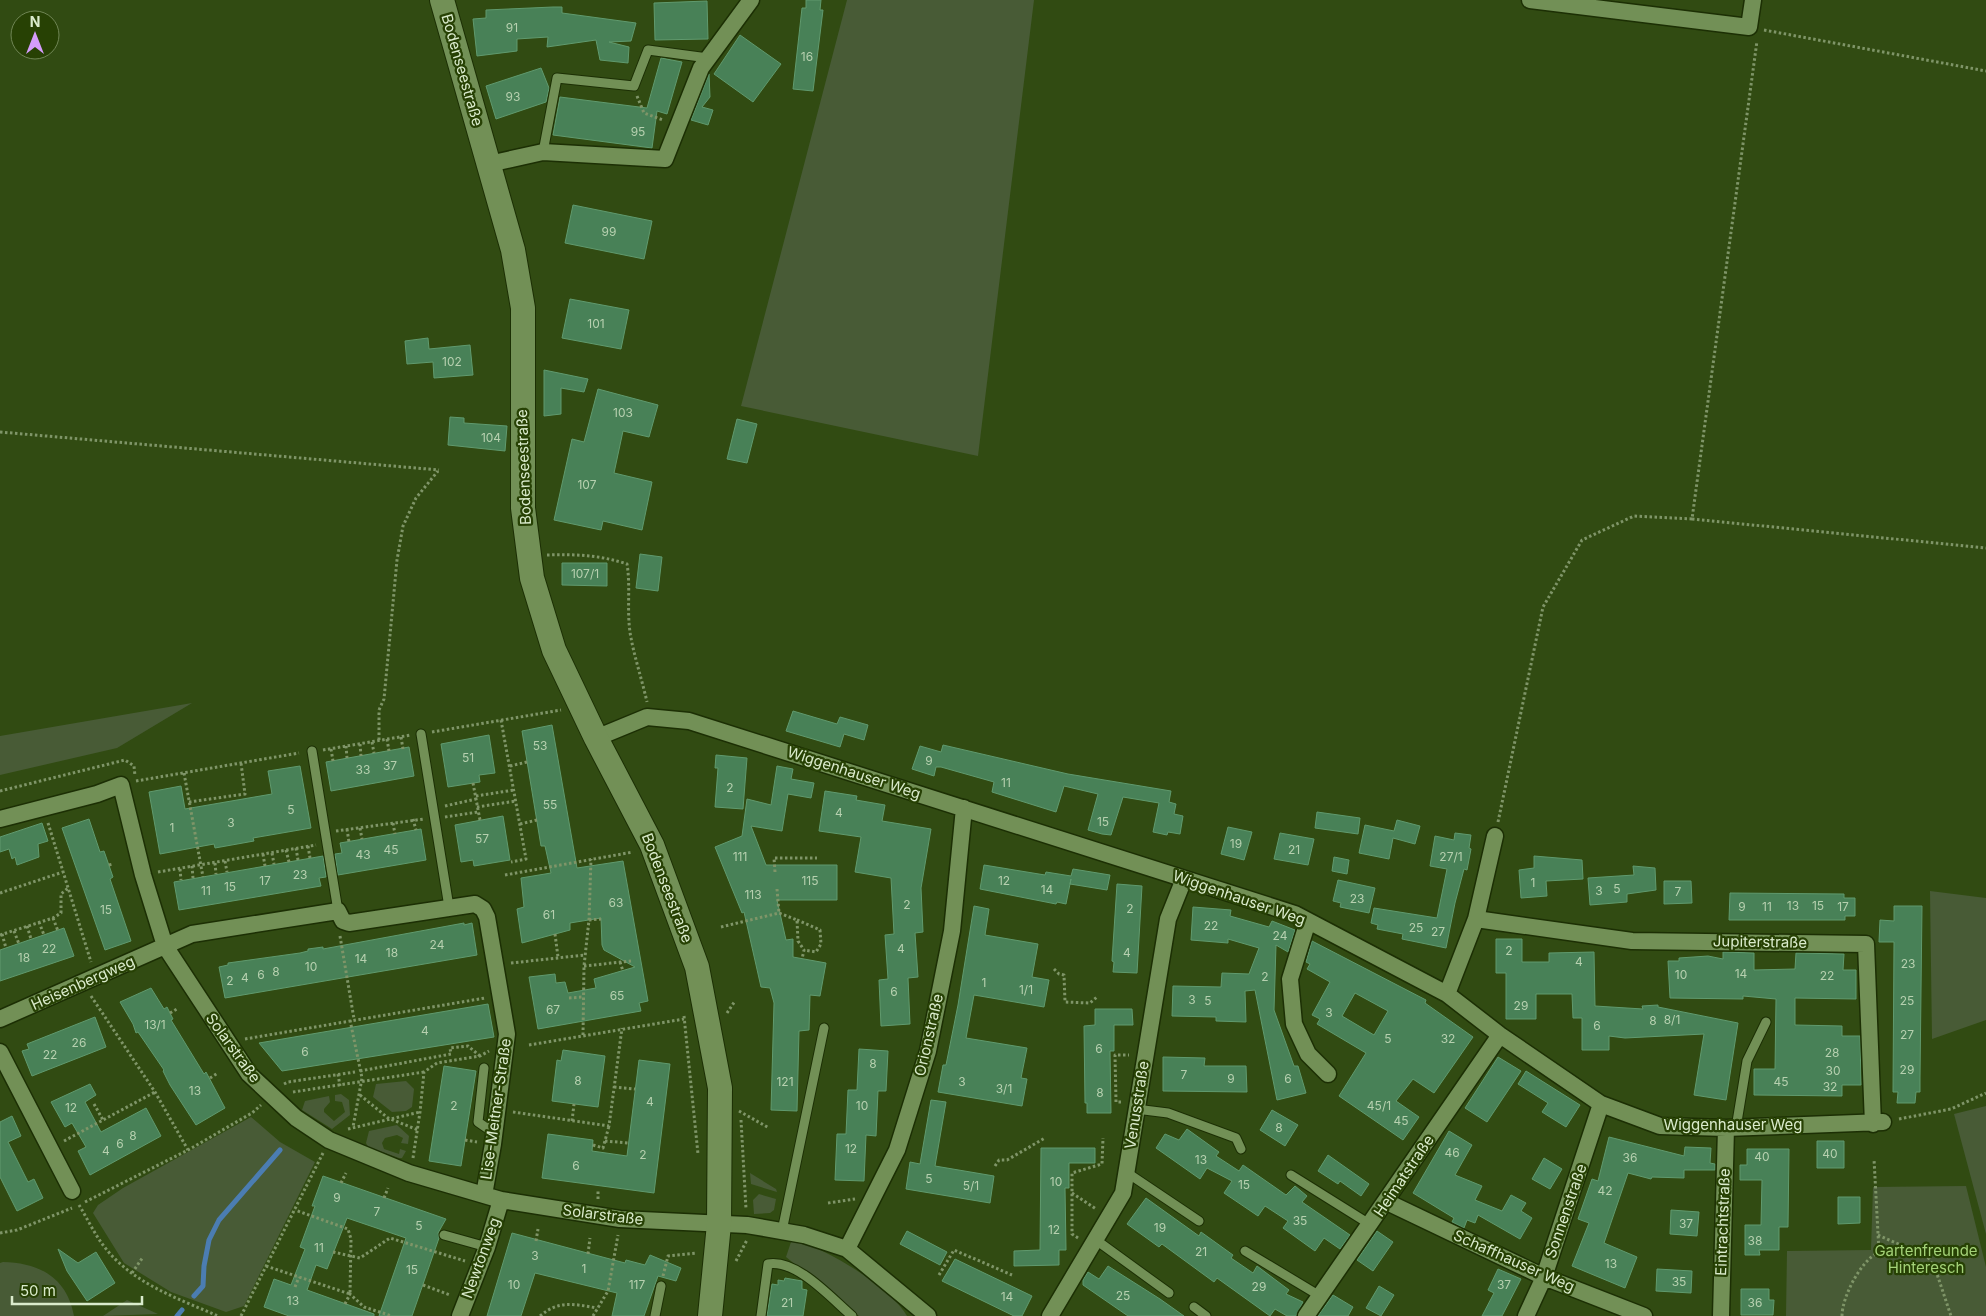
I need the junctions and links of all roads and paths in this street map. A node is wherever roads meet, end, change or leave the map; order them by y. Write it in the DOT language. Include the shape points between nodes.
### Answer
graph roads {
  1 [pos="442,0"];
  2 [pos="751,0"];
  3 [pos="1530,0"];
  4 [pos="1753,0"];
  5 [pos="1754,28"];
  6 [pos="708,58"];
  7 [pos="1986,71"];
  8 [pos="634,86"];
  9 [pos="678,125"];
  10 [pos="543,152"];
  11 [pos="489,164"];
  12 [pos="0,432"];
  13 [pos="1692,519"];
  14 [pos="1986,548"];
  15 [pos="529,554"];
  16 [pos="565,709"];
  17 [pos="647,717"];
  18 [pos="501,720"];
  19 [pos="420,734"];
  20 [pos="401,737"];
  21 [pos="596,738"];
  22 [pos="387,739"];
  23 [pos="379,740"];
  24 [pos="372,742"];
  25 [pos="360,744"];
  26 [pos="346,746"];
  27 [pos="403,748"];
  28 [pos="331,749"];
  29 [pos="312,751"];
  30 [pos="389,751"];
  31 [pos="374,754"];
  32 [pos="361,756"];
  33 [pos="347,758"];
  34 [pos="333,761"];
  35 [pos="527,762"];
  36 [pos="241,763"];
  37 [pos="510,766"];
  38 [pos="184,773"];
  39 [pos="128,783"];
  40 [pos="473,783"];
  41 [pos="514,790"];
  42 [pos="0,791"];
  43 [pos="476,798"];
  44 [pos="516,800"];
  45 [pos="189,802"];
  46 [pos="446,806"];
  47 [pos="190,807"];
  48 [pos="478,807"];
  49 [pos="43,808"];
  50 [pos="185,808"];
  51 [pos="964,808"];
  52 [pos="478,812"];
  53 [pos="0,819"];
  54 [pos="413,819"];
  55 [pos="434,819"];
  56 [pos="480,820"];
  57 [pos="537,820"];
  58 [pos="393,823"];
  59 [pos="520,824"];
  60 [pos="360,828"];
  61 [pos="347,829"];
  62 [pos="416,830"];
  63 [pos="326,833"];
  64 [pos="395,834"];
  65 [pos="1495,836"];
  66 [pos="362,839"];
  67 [pos="349,842"];
  68 [pos="327,843"];
  69 [pos="308,846"];
  70 [pos="296,848"];
  71 [pos="286,850"];
  72 [pos="640,850"];
  73 [pos="272,852"];
  74 [pos="263,854"];
  75 [pos="310,858"];
  76 [pos="816,858"];
  77 [pos="298,860"];
  78 [pos="591,860"];
  79 [pos="225,862"];
  80 [pos="289,862"];
  81 [pos="511,862"];
  82 [pos="215,863"];
  83 [pos="114,864"];
  84 [pos="274,864"];
  85 [pos="109,865"];
  86 [pos="202,865"];
  87 [pos="192,866"];
  88 [pos="265,866"];
  89 [pos="180,869"];
  90 [pos="64,872"];
  91 [pos="227,872"];
  92 [pos="775,872"];
  93 [pos="216,874"];
  94 [pos="143,875"];
  95 [pos="505,875"];
  96 [pos="203,876"];
  97 [pos="193,878"];
  98 [pos="1184,879"];
  99 [pos="181,880"];
  100 [pos="68,888"];
  101 [pos="777,889"];
  102 [pos="0,893"];
  103 [pos="449,907"];
  104 [pos="338,911"];
  105 [pos="779,913"];
  106 [pos="53,918"];
  107 [pos="601,919"];
  108 [pos="1476,919"];
  109 [pos="590,920"];
  110 [pos="797,920"];
  111 [pos="1308,921"];
  112 [pos="39,922"];
  113 [pos="27,926"];
  114 [pos="721,927"];
  115 [pos="14,930"];
  116 [pos="58,930"];
  117 [pos="555,934"];
  118 [pos="1,935"];
  119 [pos="44,935"];
  120 [pos="340,935"];
  121 [pos="31,940"];
  122 [pos="798,941"];
  123 [pos="793,943"];
  124 [pos="19,944"];
  125 [pos="165,946"];
  126 [pos="6,948"];
  127 [pos="804,950"];
  128 [pos="585,955"];
  129 [pos="558,956"];
  130 [pos="802,959"];
  131 [pos="631,961"];
  132 [pos="620,962"];
  133 [pos="496,965"];
  134 [pos="584,966"];
  135 [pos="1054,969"];
  136 [pos="623,971"];
  137 [pos="89,980"];
  138 [pos="1447,994"];
  139 [pos="501,996"];
  140 [pos="583,997"];
  141 [pos="1097,997"];
  142 [pos="569,998"];
  143 [pos="424,1008"];
  144 [pos="177,1009"];
  145 [pos="683,1010"];
  146 [pos="170,1013"];
  147 [pos="425,1014"];
  148 [pos="0,1019"];
  149 [pos="684,1019"];
  150 [pos="352,1020"];
  151 [pos="1766,1022"];
  152 [pos="303,1028"];
  153 [pos="622,1028"];
  154 [pos="824,1028"];
  155 [pos="304,1035"];
  156 [pos="583,1035"];
  157 [pos="1500,1035"];
  158 [pos="226,1042"];
  159 [pos="529,1045"];
  160 [pos="492,1049"];
  161 [pos="0,1052"];
  162 [pos="1145,1055"];
  163 [pos="480,1056"];
  164 [pos="484,1068"];
  165 [pos="360,1071"];
  166 [pos="355,1072"];
  167 [pos="424,1072"];
  168 [pos="218,1073"];
  169 [pos="338,1074"];
  170 [pos="1328,1074"];
  171 [pos="210,1078"];
  172 [pos="361,1083"];
  173 [pos="340,1086"];
  174 [pos="614,1087"];
  175 [pos="635,1089"];
  176 [pos="155,1092"];
  177 [pos="274,1092"];
  178 [pos="1986,1092"];
  179 [pos="360,1095"];
  180 [pos="728,1095"];
  181 [pos="94,1104"];
  182 [pos="574,1104"];
  183 [pos="1601,1104"];
  184 [pos="1137,1106"];
  185 [pos="498,1108"];
  186 [pos="739,1110"];
  187 [pos="420,1112"];
  188 [pos="388,1118"];
  189 [pos="103,1120"];
  190 [pos="572,1121"];
  191 [pos="1878,1123"];
  192 [pos="609,1126"];
  193 [pos="353,1127"];
  194 [pos="769,1128"];
  195 [pos="1731,1128"];
  196 [pos="418,1130"];
  197 [pos="494,1133"];
  198 [pos="72,1136"];
  199 [pos="1045,1138"];
  200 [pos="1103,1138"];
  201 [pos="329,1140"];
  202 [pos="605,1141"];
  203 [pos="628,1142"];
  204 [pos="593,1145"];
  205 [pos="1241,1149"];
  206 [pos="188,1150"];
  207 [pos="698,1155"];
  208 [pos="1874,1159"];
  209 [pos="319,1161"];
  210 [pos="995,1166"];
  211 [pos="1126,1172"];
  212 [pos="346,1173"];
  213 [pos="409,1173"];
  214 [pos="1290,1176"];
  215 [pos="341,1183"];
  216 [pos="388,1188"];
  217 [pos="598,1191"];
  218 [pos="1071,1193"];
  219 [pos="484,1195"];
  220 [pos="875,1196"];
  221 [pos="76,1198"];
  222 [pos="384,1198"];
  223 [pos="598,1199"];
  224 [pos="501,1200"];
  225 [pos="1387,1202"];
  226 [pos="828,1203"];
  227 [pos="295,1210"];
  228 [pos="746,1211"];
  229 [pos="1110,1218"];
  230 [pos="1199,1220"];
  231 [pos="719,1224"];
  232 [pos="1370,1225"];
  233 [pos="619,1227"];
  234 [pos="538,1229"];
  235 [pos="782,1231"];
  236 [pos="0,1234"];
  237 [pos="444,1235"];
  238 [pos="1878,1235"];
  239 [pos="590,1238"];
  240 [pos="536,1241"];
  241 [pos="1094,1244"];
  242 [pos="487,1247"];
  243 [pos="847,1249"];
  244 [pos="1245,1251"];
  245 [pos="333,1252"];
  246 [pos="698,1253"];
  247 [pos="588,1254"];
  248 [pos="351,1256"];
  249 [pos="143,1258"];
  250 [pos="480,1265"];
  251 [pos="266,1266"];
  252 [pos="132,1273"];
  253 [pos="939,1274"];
  254 [pos="1012,1275"];
  255 [pos="299,1277"];
  256 [pos="1544,1277"];
  257 [pos="423,1285"];
  258 [pos="661,1286"];
  259 [pos="296,1287"];
  260 [pos="1169,1293"];
  261 [pos="350,1294"];
  262 [pos="1320,1296"];
  263 [pos="466,1300"];
  264 [pos="345,1304"];
  265 [pos="1194,1307"];
  266 [pos="597,1308"];
  267 [pos="218,1316"];
  268 [pos="241,1316"];
  269 [pos="392,1316"];
  270 [pos="460,1316"];
  271 [pos="540,1316"];
  272 [pos="593,1316"];
  273 [pos="655,1316"];
  274 [pos="710,1316"];
  275 [pos="761,1316"];
  276 [pos="852,1316"];
  277 [pos="928,1316"];
  278 [pos="1050,1316"];
  279 [pos="1206,1316"];
  280 [pos="1306,1316"];
  281 [pos="1526,1316"];
  282 [pos="1644,1316"];
  283 [pos="1721,1316"];
  284 [pos="1842,1316"];
  285 [pos="1951,1316"];
  1 -- 11 [label="main road, Bodenseestraße"];
  2 -- 6 [label="street"];
  3 -- 5 [label="street"];
  4 -- 5 [label="street"];
  5 -- 7 [label="path"];
  5 -- 13 [label="path"];
  6 -- 8 [label="lane" via="648,50"];
  6 -- 9 [label="street"];
  8 -- 9 [label="path" via="644,113"];
  8 -- 10 [label="lane" via="557,78"];
  9 -- 10 [label="street" via="664,159"];
  10 -- 11 [label="street"];
  11 -- 15 [label="main road, Bodenseestraße" via="513,250 523,308 522,491"];
  12 -- 23 [label="path" via="439,470 416,498 403,526 396,560 384,699 379,710"];
  13 -- 14 [label="path"];
  13 -- 65 [label="path" via="1634,516 1582,540 1543,607"];
  15 -- 17 [label="path" via="580,554 626,564 631,638 643,682"];
  15 -- 21 [label="main road, Bodenseestraße" via="532,578 554,650"];
  16 -- 18 [label="path"];
  17 -- 21 [label="street, Wiggenhauser Weg"];
  17 -- 51 [label="street, Wiggenhauser Weg" via="689,721"];
  18 -- 19 [label="path"];
  18 -- 37 [label="path"];
  19 -- 20 [label="path"];
  19 -- 55 [label="lane"];
  20 -- 22 [label="path"];
  20 -- 27 [label="path"];
  21 -- 180 [label="main road, Bodenseestraße" via="652,845 697,967"];
  22 -- 23 [label="path"];
  22 -- 30 [label="path"];
  23 -- 24 [label="path"];
  24 -- 25 [label="path"];
  24 -- 31 [label="path"];
  25 -- 26 [label="path"];
  25 -- 32 [label="path"];
  26 -- 28 [label="path"];
  26 -- 33 [label="path"];
  28 -- 29 [label="path"];
  28 -- 34 [label="path"];
  29 -- 36 [label="path"];
  29 -- 63 [label="lane"];
  35 -- 37 [label="path"];
  36 -- 38 [label="path"];
  36 -- 45 [label="path" via="245,794"];
  37 -- 41 [label="path"];
  38 -- 39 [label="path"];
  38 -- 45 [label="path"];
  39 -- 42 [label="path" via="134,766 125,760"];
  39 -- 49 [label="street"];
  39 -- 94 [label="street, Solarstraße"];
  40 -- 43 [label="path"];
  41 -- 43 [label="path"];
  41 -- 44 [label="path"];
  43 -- 46 [label="path"];
  43 -- 48 [label="path"];
  44 -- 48 [label="path"];
  44 -- 59 [label="path"];
  45 -- 47 [label="path"];
  47 -- 50 [label="path"];
  47 -- 86 [label="path"];
  48 -- 52 [label="path"];
  49 -- 53 [label="street"];
  49 -- 90 [label="path"];
  51 -- 98 [label="street, Wiggenhauser Weg"];
  51 -- 220 [label="street, Orionstraße" via="952,931 928,1051 898,1150"];
  52 -- 55 [label="path"];
  52 -- 56 [label="path"];
  54 -- 55 [label="path"];
  54 -- 58 [label="path"];
  54 -- 62 [label="path"];
  55 -- 103 [label="lane"];
  57 -- 59 [label="path"];
  58 -- 60 [label="path"];
  58 -- 64 [label="path"];
  59 -- 81 [label="path" via="526,859"];
  60 -- 61 [label="path"];
  60 -- 66 [label="path"];
  61 -- 63 [label="path"];
  61 -- 67 [label="path"];
  63 -- 68 [label="lane"];
  65 -- 108 [label="street"];
  68 -- 69 [label="path"];
  68 -- 104 [label="lane"];
  69 -- 70 [label="path"];
  69 -- 75 [label="path"];
  70 -- 71 [label="path"];
  70 -- 77 [label="path"];
  71 -- 73 [label="path"];
  71 -- 80 [label="path"];
  72 -- 78 [label="path"];
  73 -- 74 [label="path"];
  73 -- 84 [label="path"];
  74 -- 79 [label="path"];
  74 -- 88 [label="path"];
  76 -- 92 [label="path" via="774,858"];
  78 -- 95 [label="path"];
  78 -- 109 [label="path"];
  79 -- 82 [label="path"];
  79 -- 91 [label="path"];
  82 -- 86 [label="path"];
  82 -- 93 [label="path"];
  83 -- 85 [label="path"];
  86 -- 87 [label="path"];
  86 -- 96 [label="path"];
  87 -- 89 [label="path"];
  87 -- 97 [label="path"];
  89 -- 94 [label="path"];
  89 -- 99 [label="path"];
  90 -- 100 [label="path"];
  90 -- 102 [label="path"];
  94 -- 125 [label="street, Solarstraße"];
  98 -- 111 [label="street, Wiggenhauser Weg"];
  98 -- 162 [label="street, Venusstraße" via="1168,919"];
  100 -- 106 [label="path" via="61,894 61,913"];
  100 -- 137 [label="path"];
  101 -- 105 [label="path"];
  103 -- 104 [label="street, Lise-Meitner-Straße" via="348,923"];
  103 -- 133 [label="street, Lise-Meitner-Straße" via="475,904 482,909 487,917"];
  104 -- 125 [label="street" via="192,934"];
  105 -- 110 [label="path"];
  105 -- 114 [label="path"];
  106 -- 112 [label="path"];
  106 -- 116 [label="path"];
  107 -- 109 [label="path"];
  108 -- 138 [label="street"];
  108 -- 191 [label="street, Jupiterstraße" via="1632,941 1866,944"];
  109 -- 128 [label="path"];
  110 -- 122 [label="path"];
  110 -- 127 [label="path" via="820,930 821,944 816,952"];
  111 -- 138 [label="street, Wiggenhauser Weg"];
  111 -- 170 [label="street" via="1290,979 1294,1024 1308,1054"];
  112 -- 113 [label="path"];
  112 -- 119 [label="path"];
  113 -- 115 [label="path"];
  113 -- 121 [label="path"];
  115 -- 118 [label="path"];
  115 -- 124 [label="path"];
  117 -- 129 [label="path"];
  118 -- 126 [label="path"];
  120 -- 150 [label="path"];
  122 -- 123 [label="path"];
  122 -- 127 [label="path"];
  125 -- 137 [label="street, Heisenbergweg"];
  125 -- 158 [label="street, Solarstraße"];
  127 -- 130 [label="path"];
  128 -- 129 [label="path"];
  128 -- 134 [label="path"];
  129 -- 133 [label="path"];
  131 -- 132 [label="path"];
  132 -- 134 [label="path"];
  132 -- 136 [label="path"];
  133 -- 139 [label="street, Lise-Meitner-Straße"];
  134 -- 140 [label="path"];
  135 -- 141 [label="path" via="1064,975 1065,1002 1090,1003"];
  137 -- 148 [label="street, Heisenbergweg"];
  137 -- 176 [label="path"];
  138 -- 157 [label="street, Wiggenhauser Weg"];
  139 -- 143 [label="path"];
  139 -- 185 [label="street, Lise-Meitner-Straße" via="506,1034"];
  140 -- 142 [label="path"];
  140 -- 156 [label="path"];
  143 -- 147 [label="path"];
  143 -- 150 [label="path"];
  144 -- 146 [label="path"];
  145 -- 149 [label="path"];
  149 -- 153 [label="path"];
  149 -- 207 [label="path"];
  150 -- 152 [label="path"];
  150 -- 165 [label="path"];
  151 -- 195 [label="lane" via="1747,1061"];
  152 -- 155 [label="path"];
  152 -- 158 [label="path"];
  153 -- 156 [label="path"];
  153 -- 174 [label="path"];
  154 -- 235 [label="lane"];
  156 -- 159 [label="path"];
  157 -- 183 [label="street, Wiggenhauser Weg"];
  157 -- 225 [label="street, Heimatstraße"];
  158 -- 177 [label="street, Solarstraße" via="249,1074"];
  160 -- 163 [label="path"];
  161 -- 221 [label="street"];
  162 -- 184 [label="street, Venusstraße"];
  162 -- 184 [label="path" via="1115,1055 1116,1102"];
  163 -- 165 [label="path" via="468,1046 450,1048 451,1054"];
  163 -- 167 [label="path" via="437,1063"];
  164 -- 197 [label="lane" via="478,1122"];
  165 -- 172 [label="path"];
  166 -- 169 [label="path"];
  167 -- 172 [label="path"];
  167 -- 187 [label="path"];
  168 -- 171 [label="path"];
  169 -- 173 [label="path"];
  169 -- 177 [label="path" via="288,1082"];
  172 -- 173 [label="path"];
  172 -- 179 [label="path"];
  173 -- 177 [label="path"];
  174 -- 175 [label="path"];
  174 -- 192 [label="path"];
  176 -- 189 [label="path"];
  176 -- 206 [label="path"];
  177 -- 201 [label="street, Solarstraße" via="296,1118"];
  177 -- 206 [label="path" via="252,1113"];
  178 -- 191 [label="path" via="1951,1109"];
  179 -- 188 [label="path"];
  179 -- 193 [label="path"];
  180 -- 186 [label="path"];
  180 -- 231 [label="main road, Bodenseestraße"];
  181 -- 189 [label="path"];
  182 -- 190 [label="path"];
  183 -- 195 [label="street, Wiggenhauser Weg" via="1660,1126"];
  183 -- 256 [label="street, Sonnenstraße"];
  184 -- 205 [label="lane" via="1168,1113 1236,1138"];
  184 -- 211 [label="street, Venusstraße"];
  185 -- 190 [label="path"];
  185 -- 197 [label="street, Lise-Meitner-Straße"];
  186 -- 194 [label="path"];
  186 -- 228 [label="path"];
  187 -- 188 [label="path"];
  187 -- 196 [label="path"];
  188 -- 193 [label="path"];
  188 -- 196 [label="path"];
  189 -- 198 [label="path"];
  190 -- 192 [label="path"];
  191 -- 195 [label="street, Wiggenhauser Weg"];
  192 -- 202 [label="path"];
  193 -- 201 [label="path"];
  195 -- 283 [label="street, Eintrachtstraße"];
  196 -- 213 [label="path"];
  197 -- 219 [label="street, Lise-Meitner-Straße"];
  199 -- 210 [label="path" via="1007,1160 1000,1160"];
  200 -- 218 [label="path" via="1102,1164 1072,1173"];
  201 -- 213 [label="street, Solarstraße"];
  202 -- 203 [label="path"];
  202 -- 204 [label="path" via="603,1148"];
  206 -- 221 [label="path" via="98,1197"];
  208 -- 238 [label="path"];
  209 -- 227 [label="path"];
  211 -- 229 [label="street, Venusstraße" via="1123,1193"];
  211 -- 230 [label="lane"];
  212 -- 215 [label="path"];
  213 -- 219 [label="street, Solarstraße"];
  214 -- 232 [label="lane"];
  216 -- 222 [label="path"];
  217 -- 223 [label="path"];
  218 -- 229 [label="path"];
  218 -- 241 [label="path" via="1072,1234"];
  219 -- 224 [label="street, Solarstraße"];
  220 -- 226 [label="path"];
  220 -- 243 [label="street, Orionstraße"];
  221 -- 236 [label="path" via="17,1230"];
  221 -- 252 [label="path" via="104,1245"];
  224 -- 231 [label="street, Solarstraße" via="620,1219"];
  224 -- 242 [label="street, Newtonweg"];
  225 -- 232 [label="street, Heimatstraße"];
  225 -- 256 [label="street, Schaffhauser Weg"];
  227 -- 248 [label="path" via="348,1229"];
  227 -- 251 [label="path"];
  229 -- 241 [label="street, Venusstraße"];
  231 -- 235 [label="street, Solarstraße"];
  231 -- 274 [label="main road, Bodenseestraße"];
  232 -- 262 [label="street, Heimatstraße"];
  233 -- 266 [label="path" via="608,1291"];
  234 -- 240 [label="path"];
  235 -- 243 [label="street, Solarstraße"];
  237 -- 242 [label="lane"];
  238 -- 284 [label="path" via="1879,1252 1869,1256 1842,1302"];
  238 -- 285 [label="path" via="1928,1258 1936,1271"];
  239 -- 247 [label="path"];
  241 -- 260 [label="lane"];
  241 -- 278 [label="street, Venusstraße"];
  242 -- 250 [label="street, Newtonweg"];
  243 -- 277 [label="street"];
  244 -- 262 [label="lane"];
  245 -- 248 [label="path"];
  246 -- 258 [label="path" via="668,1256"];
  248 -- 250 [label="path" via="360,1258 390,1238"];
  248 -- 261 [label="path"];
  249 -- 252 [label="path"];
  250 -- 263 [label="street, Newtonweg"];
  251 -- 255 [label="path"];
  251 -- 268 [label="path"];
  252 -- 267 [label="path" via="155,1289"];
  253 -- 254 [label="path" via="954,1250"];
  255 -- 259 [label="path"];
  255 -- 261 [label="path"];
  256 -- 281 [label="street, Sonnenstraße"];
  256 -- 282 [label="street, Schaffhauser Weg"];
  257 -- 263 [label="path"];
  258 -- 273 [label="lane"];
  261 -- 264 [label="path"];
  261 -- 269 [label="path" via="364,1307"];
  262 -- 280 [label="street, Heimatstraße"];
  263 -- 270 [label="street, Newtonweg"];
  265 -- 279 [label="lane"];
  266 -- 271 [label="path" via="573,1303 553,1306"];
  266 -- 272 [label="path"];
  275 -- 276 [label="lane" via="768,1264 778,1262 798,1270"];
}
